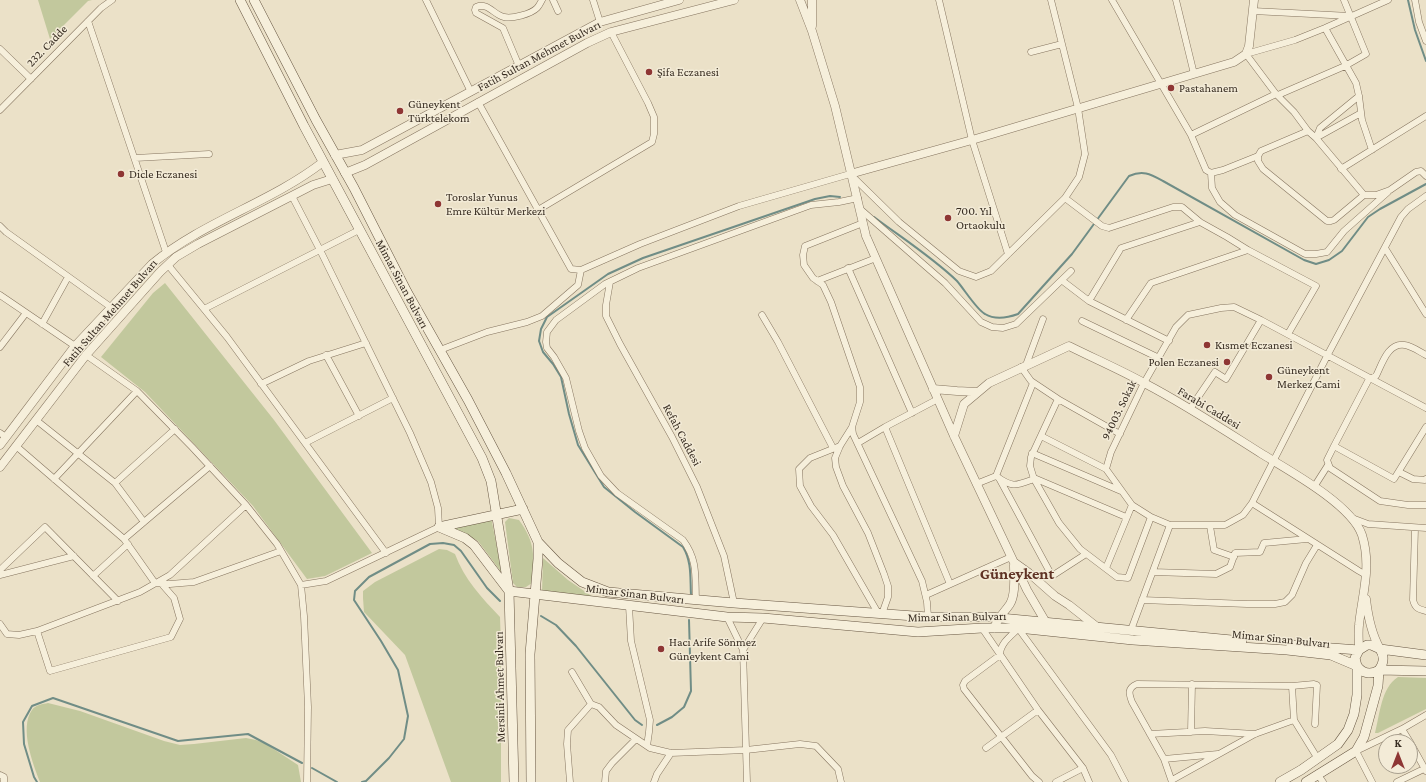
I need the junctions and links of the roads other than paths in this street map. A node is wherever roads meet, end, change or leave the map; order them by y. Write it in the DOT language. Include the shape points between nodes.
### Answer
graph roads {
  1 [pos="112,0"];
  2 [pos="240,0"];
  3 [pos="254,0"];
  4 [pos="426,0"];
  5 [pos="542,0"];
  6 [pos="554,0"];
  7 [pos="593,0"];
  8 [pos="679,0"];
  9 [pos="734,0"];
  10 [pos="800,0"];
  11 [pos="812,0"];
  12 [pos="939,0"];
  13 [pos="1053,0"];
  14 [pos="1112,0"];
  15 [pos="1176,0"];
  16 [pos="1254,0"];
  17 [pos="1344,0"];
  18 [pos="1388,0"];
  19 [pos="1415,0"];
  20 [pos="1253,11"];
  21 [pos="558,12"];
  22 [pos="1351,16"];
  23 [pos="88,21"];
  24 [pos="600,22"];
  25 [pos="1325,28"];
  26 [pos="812,31"];
  27 [pos="611,32"];
  28 [pos="1426,41"];
  29 [pos="1062,44"];
  30 [pos="0,49"];
  31 [pos="1031,52"];
  32 [pos="1246,54"];
  33 [pos="519,66"];
  34 [pos="1345,66"];
  35 [pos="1194,74"];
  36 [pos="31,79"];
  37 [pos="1161,84"];
  38 [pos="471,92"];
  39 [pos="1277,94"];
  40 [pos="1359,96"];
  41 [pos="478,102"];
  42 [pos="1078,108"];
  43 [pos="0,110"];
  44 [pos="1361,113"];
  45 [pos="1426,116"];
  46 [pos="1308,131"];
  47 [pos="1191,135"];
  48 [pos="1316,138"];
  49 [pos="972,140"];
  50 [pos="1372,150"];
  51 [pos="209,154"];
  52 [pos="335,155"];
  53 [pos="1258,156"];
  54 [pos="135,158"];
  55 [pos="323,162"];
  56 [pos="1341,169"];
  57 [pos="345,172"];
  58 [pos="850,174"];
  59 [pos="1211,174"];
  60 [pos="1426,176"];
  61 [pos="332,179"];
  62 [pos="1390,190"];
  63 [pos="1364,195"];
  64 [pos="292,196"];
  65 [pos="858,198"];
  66 [pos="1065,198"];
  67 [pos="1425,200"];
  68 [pos="860,209"];
  69 [pos="538,210"];
  70 [pos="1200,222"];
  71 [pos="863,223"];
  72 [pos="359,230"];
  73 [pos="1,231"];
  74 [pos="1385,248"];
  75 [pos="320,250"];
  76 [pos="1248,250"];
  77 [pos="166,252"];
  78 [pos="1008,254"];
  79 [pos="876,258"];
  80 [pos="168,265"];
  81 [pos="848,268"];
  82 [pos="581,270"];
  83 [pos="1071,271"];
  84 [pos="68,278"];
  85 [pos="817,281"];
  86 [pos="610,282"];
  87 [pos="1064,282"];
  88 [pos="0,295"];
  89 [pos="1089,301"];
  90 [pos="112,308"];
  91 [pos="204,309"];
  92 [pos="26,313"];
  93 [pos="1426,314"];
  94 [pos="762,315"];
  95 [pos="1043,319"];
  96 [pos="1126,320"];
  97 [pos="1261,320"];
  98 [pos="1082,321"];
  99 [pos="42,324"];
  100 [pos="1288,334"];
  101 [pos="1169,341"];
  102 [pos="366,343"];
  103 [pos="75,346"];
  104 [pos="0,347"];
  105 [pos="440,350"];
  106 [pos="86,355"];
  107 [pos="1426,355"];
  108 [pos="326,356"];
  109 [pos="1327,356"];
  110 [pos="1159,358"];
  111 [pos="1024,366"];
  112 [pos="1369,379"];
  113 [pos="1033,383"];
  114 [pos="1144,383"];
  115 [pos="261,384"];
  116 [pos="933,389"];
  117 [pos="137,391"];
  118 [pos="977,392"];
  119 [pos="393,398"];
  120 [pos="938,399"];
  121 [pos="1058,399"];
  122 [pos="1426,408"];
  123 [pos="1190,409"];
  124 [pos="912,413"];
  125 [pos="359,416"];
  126 [pos="36,420"];
  127 [pos="852,427"];
  128 [pos="885,427"];
  129 [pos="1426,427"];
  130 [pos="175,429"];
  131 [pos="1120,434"];
  132 [pos="3,435"];
  133 [pos="954,436"];
  134 [pos="1041,436"];
  135 [pos="305,443"];
  136 [pos="858,443"];
  137 [pos="0,445"];
  138 [pos="16,446"];
  139 [pos="840,446"];
  140 [pos="1334,446"];
  141 [pos="833,448"];
  142 [pos="78,454"];
  143 [pos="1032,454"];
  144 [pos="1273,461"];
  145 [pos="1328,464"];
  146 [pos="210,466"];
  147 [pos="0,467"];
  148 [pos="1106,469"];
  149 [pos="1399,472"];
  150 [pos="998,477"];
  151 [pos="54,479"];
  152 [pos="1034,479"];
  153 [pos="1426,479"];
  154 [pos="115,483"];
  155 [pos="976,484"];
  156 [pos="1314,487"];
  157 [pos="1122,492"];
  158 [pos="1252,503"];
  159 [pos="246,505"];
  160 [pos="1132,505"];
  161 [pos="1426,505"];
  162 [pos="523,509"];
  163 [pos="497,514"];
  164 [pos="1126,517"];
  165 [pos="1151,517"];
  166 [pos="1352,518"];
  167 [pos="144,522"];
  168 [pos="1170,525"];
  169 [pos="1210,526"];
  170 [pos="439,527"];
  171 [pos="1415,528"];
  172 [pos="1426,528"];
  173 [pos="1307,538"];
  174 [pos="126,542"];
  175 [pos="538,542"];
  176 [pos="1317,545"];
  177 [pos="281,552"];
  178 [pos="386,553"];
  179 [pos="1086,554"];
  180 [pos="74,556"];
  181 [pos="1234,557"];
  182 [pos="1013,560"];
  183 [pos="1106,568"];
  184 [pos="0,570"];
  185 [pos="1153,572"];
  186 [pos="0,575"];
  187 [pos="1366,575"];
  188 [pos="93,576"];
  189 [pos="159,582"];
  190 [pos="950,584"];
  191 [pos="301,585"];
  192 [pos="1365,590"];
  193 [pos="509,591"];
  194 [pos="535,594"];
  195 [pos="926,594"];
  196 [pos="696,600"];
  197 [pos="1142,600"];
  198 [pos="118,601"];
  199 [pos="734,604"];
  200 [pos="629,606"];
  201 [pos="1426,611"];
  202 [pos="880,614"];
  203 [pos="727,617"];
  204 [pos="928,617"];
  205 [pos="764,618"];
  206 [pos="998,618"];
  207 [pos="1025,620"];
  208 [pos="1045,622"];
  209 [pos="0,624"];
  210 [pos="1097,627"];
  211 [pos="982,628"];
  212 [pos="994,628"];
  213 [pos="1018,628"];
  214 [pos="1131,630"];
  215 [pos="37,631"];
  216 [pos="1052,631"];
  217 [pos="1380,649"];
  218 [pos="743,650"];
  219 [pos="1358,650"];
  220 [pos="1000,655"];
  221 [pos="1426,655"];
  222 [pos="1357,666"];
  223 [pos="1379,670"];
  224 [pos="1426,671"];
  225 [pos="572,672"];
  226 [pos="1192,684"];
  227 [pos="1292,686"];
  228 [pos="591,704"];
  229 [pos="1038,710"];
  230 [pos="1426,715"];
  231 [pos="1294,720"];
  232 [pos="1315,724"];
  233 [pos="1402,729"];
  234 [pos="1191,732"];
  235 [pos="1150,734"];
  236 [pos="1255,734"];
  237 [pos="1405,734"];
  238 [pos="1001,737"];
  239 [pos="636,739"];
  240 [pos="646,746"];
  241 [pos="986,748"];
  242 [pos="746,750"];
  243 [pos="1356,751"];
  244 [pos="671,753"];
  245 [pos="1220,754"];
  246 [pos="1418,756"];
  247 [pos="1164,759"];
  248 [pos="1318,759"];
  249 [pos="1083,768"];
  250 [pos="1426,769"];
  251 [pos="0,775"];
  252 [pos="1321,779"];
  253 [pos="1172,781"];
  254 [pos="1401,781"];
  255 [pos="4,782"];
  256 [pos="307,782"];
  257 [pos="514,782"];
  258 [pos="531,782"];
  259 [pos="570,782"];
  260 [pos="605,782"];
  261 [pos="654,782"];
  262 [pos="747,782"];
  263 [pos="842,782"];
  264 [pos="1039,782"];
  265 [pos="1056,782"];
  266 [pos="1089,782"];
  267 [pos="1125,782"];
  268 [pos="1280,782"];
  269 [pos="1306,782"];
  270 [pos="1372,782"];
  1 -- 23 [label="street, 232. Cadde"];
  2 -- 55 [label="main road, Mimar Sinan Bulvarı"];
  3 -- 52 [label="main road, Mimar Sinan Bulvarı"];
  4 -- 38 [label="street"];
  5 -- 33 [label="street" via="537,8 517,18 504,18 486,6 476,7 476,13 503,28"];
  6 -- 21 [label="street"];
  7 -- 24 [label="street"];
  8 -- 24 [label="street, Fatih Sultan Mehmet Bulvarı"];
  9 -- 27 [label="street, Fatih Sultan Mehmet Bulvarı"];
  10 -- 26 [label="street"];
  11 -- 26 [label="street"];
  12 -- 49 [label="street"];
  13 -- 29 [label="street"];
  14 -- 37 [label="street"];
  15 -- 35 [label="street"];
  16 -- 20 [label="street"];
  17 -- 22 [label="street"];
  18 -- 22 [label="street"];
  19 -- 28 [label="street"];
  20 -- 22 [label="street"];
  20 -- 32 [label="street"];
  22 -- 25 [label="street"];
  22 -- 34 [label="street" via="1366,54"];
  23 -- 36 [label="street, 232. Cadde"];
  23 -- 54 [label="street"];
  24 -- 33 [label="street, Fatih Sultan Mehmet Bulvarı"];
  25 -- 32 [label="street" via="1296,40"];
  25 -- 34 [label="street"];
  26 -- 58 [label="street" via="835,106"];
  27 -- 41 [label="street, Fatih Sultan Mehmet Bulvarı" via="587,42"];
  27 -- 69 [label="street" via="654,117 652,142"];
  29 -- 31 [label="street"];
  29 -- 42 [label="street"];
  30 -- 36 [label="street"];
  32 -- 35 [label="street" via="1234,62"];
  32 -- 39 [label="street"];
  33 -- 38 [label="street, Fatih Sultan Mehmet Bulvarı"];
  34 -- 39 [label="street"];
  34 -- 40 [label="street" via="1356,84"];
  35 -- 37 [label="street"];
  36 -- 43 [label="street, 232. Cadde"];
  37 -- 42 [label="street"];
  37 -- 47 [label="street"];
  38 -- 52 [label="street, Fatih Sultan Mehmet Bulvarı" via="362,150"];
  39 -- 46 [label="street"];
  39 -- 47 [label="street"];
  40 -- 44 [label="street"];
  40 -- 48 [label="street" via="1320,128"];
  41 -- 57 [label="street, Fatih Sultan Mehmet Bulvarı" via="365,165"];
  41 -- 69 [label="street"];
  42 -- 49 [label="street"];
  42 -- 66 [label="street" via="1085,154 1079,177"];
  44 -- 48 [label="street"];
  44 -- 50 [label="street"];
  45 -- 50 [label="street"];
  46 -- 48 [label="street"];
  46 -- 53 [label="street" via="1261,151"];
  47 -- 59 [label="street" via="1206,170"];
  48 -- 56 [label="street"];
  49 -- 58 [label="street"];
  49 -- 78 [label="street"];
  50 -- 56 [label="street"];
  51 -- 54 [label="street"];
  52 -- 55 [label="main road"];
  52 -- 57 [label="main road, Mimar Sinan Bulvarı"];
  53 -- 59 [label="street"];
  53 -- 63 [label="street" via="1263,169 1327,221 1334,220"];
  54 -- 77 [label="street"];
  55 -- 61 [label="main road, Mimar Sinan Bulvarı"];
  55 -- 77 [label="street, Fatih Sultan Mehmet Bulvarı" via="305,176"];
  56 -- 63 [label="street"];
  57 -- 61 [label="main road" via="340,178"];
  57 -- 105 [label="main road, Mimar Sinan Bulvarı"];
  58 -- 65 [label="street"];
  58 -- 78 [label="street" via="899,222 959,271 976,277 991,271"];
  58 -- 82 [label="street" via="739,206"];
  59 -- 62 [label="street" via="1212,188 1220,202 1235,215 1305,254 1327,252 1344,231"];
  60 -- 62 [label="street" via="1421,171 1416,172"];
  61 -- 64 [label="street, Fatih Sultan Mehmet Bulvarı"];
  61 -- 72 [label="main road, Mimar Sinan Bulvarı"];
  62 -- 63 [label="street" via="1376,195"];
  64 -- 75 [label="street"];
  64 -- 80 [label="street, Fatih Sultan Mehmet Bulvarı" via="198,244"];
  65 -- 68 [label="street"];
  65 -- 86 [label="street" via="811,205 644,266"];
  66 -- 70 [label="street" via="1092,220 1109,228 1178,206"];
  66 -- 78 [label="street"];
  67 -- 74 [label="street" via="1414,204 1401,217"];
  68 -- 71 [label="street"];
  68 -- 83 [label="street" via="945,283 981,322 992,327 1003,328 1016,324"];
  69 -- 82 [label="street" via="571,269"];
  70 -- 76 [label="street"];
  70 -- 89 [label="street" via="1121,248"];
  71 -- 79 [label="street"];
  71 -- 85 [label="street" via="805,246 804,265"];
  72 -- 75 [label="street"];
  72 -- 163 [label="main road, Mimar Sinan Bulvarı" via="482,458 491,481"];
  73 -- 84 [label="street"];
  74 -- 93 [label="street"];
  74 -- 109 [label="street"];
  75 -- 91 [label="street"];
  75 -- 102 [label="street"];
  76 -- 96 [label="street" via="1151,282"];
  76 -- 100 [label="street" via="1316,286"];
  77 -- 90 [label="street, Fatih Sultan Mehmet Bulvarı"];
  79 -- 81 [label="street"];
  79 -- 116 [label="street"];
  80 -- 91 [label="street"];
  80 -- 106 [label="street, Fatih Sultan Mehmet Bulvarı"];
  81 -- 85 [label="street"];
  81 -- 124 [label="street"];
  82 -- 105 [label="street" via="578,285 542,316 487,332"];
  84 -- 90 [label="street"];
  84 -- 99 [label="street"];
  85 -- 127 [label="street" via="823,286 831,302 860,387 860,402"];
  86 -- 196 [label="street" via="556,320 547,332 547,348 566,378 585,448 601,476 617,494 683,540 690,550 695,564"];
  86 -- 199 [label="street, Refah Caddesi" via="606,316 697,487 724,556"];
  87 -- 89 [label="street"];
  88 -- 92 [label="street"];
  89 -- 96 [label="street"];
  90 -- 103 [label="street, Fatih Sultan Mehmet Bulvarı"];
  91 -- 115 [label="street"];
  92 -- 99 [label="street"];
  92 -- 104 [label="street"];
  94 -- 141 [label="street"];
  95 -- 111 [label="street"];
  96 -- 101 [label="street"];
  97 -- 100 [label="street, 94003. Sokak"];
  97 -- 101 [label="street, 94003. Sokak" via="1234,307 1221,308 1188,316 1176,327"];
  97 -- 123 [label="street" via="1226,379 1215,372"];
  98 -- 110 [label="street"];
  99 -- 103 [label="street"];
  100 -- 109 [label="street, 94003. Sokak"];
  101 -- 110 [label="street, 94003. Sokak"];
  102 -- 108 [label="street"];
  102 -- 119 [label="street"];
  103 -- 132 [label="street, Fatih Sultan Mehmet Bulvarı"];
  105 -- 162 [label="main road, Mimar Sinan Bulvarı"];
  106 -- 117 [label="street"];
  106 -- 126 [label="street, Fatih Sultan Mehmet Bulvarı"];
  107 -- 112 [label="street" via="1405,345 1396,347 1388,353 1376,376"];
  108 -- 115 [label="street" via="309,361"];
  108 -- 125 [label="street"];
  109 -- 112 [label="street, 94003. Sokak"];
  109 -- 144 [label="street"];
  110 -- 114 [label="street, 94003. Sokak"];
  111 -- 113 [label="street"];
  111 -- 114 [label="street, Farabi Caddesi" via="1069,346"];
  111 -- 118 [label="street, Farabi Caddesi" via="989,383"];
  112 -- 122 [label="street, 94003. Sokak"];
  112 -- 140 [label="street"];
  113 -- 121 [label="street"];
  113 -- 150 [label="street"];
  114 -- 123 [label="street, Farabi Caddesi"];
  114 -- 131 [label="street, 94003. Sokak"];
  115 -- 135 [label="street"];
  116 -- 118 [label="street"];
  116 -- 120 [label="street"];
  117 -- 130 [label="street"];
  117 -- 142 [label="street"];
  118 -- 133 [label="street, Farabi Caddesi" via="964,404"];
  119 -- 125 [label="street"];
  119 -- 170 [label="street" via="431,482 438,508"];
  120 -- 124 [label="street"];
  120 -- 133 [label="street"];
  121 -- 131 [label="street"];
  121 -- 134 [label="street"];
  123 -- 144 [label="street, Farabi Caddesi"];
  124 -- 128 [label="street"];
  125 -- 135 [label="street"];
  126 -- 138 [label="street, Fatih Sultan Mehmet Bulvarı"];
  126 -- 142 [label="street"];
  127 -- 136 [label="street"];
  127 -- 139 [label="street"];
  128 -- 136 [label="street"];
  128 -- 190 [label="street"];
  129 -- 149 [label="street"];
  130 -- 146 [label="street"];
  130 -- 154 [label="street"];
  131 -- 148 [label="street, 94003. Sokak"];
  132 -- 137 [label="street, Fatih Sultan Mehmet Bulvarı"];
  133 -- 155 [label="street"];
  134 -- 143 [label="street"];
  134 -- 148 [label="street"];
  135 -- 178 [label="street"];
  136 -- 195 [label="street"];
  138 -- 147 [label="street, Fatih Sultan Mehmet Bulvarı"];
  138 -- 151 [label="street"];
  139 -- 141 [label="street"];
  139 -- 202 [label="street" via="835,458 836,467 868,533 888,586 888,597"];
  140 -- 145 [label="street"];
  140 -- 149 [label="street" via="1394,478"];
  141 -- 202 [label="street" via="810,458 799,469 800,486 811,506 833,535"];
  142 -- 151 [label="street"];
  142 -- 154 [label="street"];
  143 -- 152 [label="street" via="1030,466"];
  143 -- 157 [label="street"];
  144 -- 156 [label="street, Farabi Caddesi"];
  144 -- 158 [label="street"];
  145 -- 156 [label="street"];
  145 -- 161 [label="street" via="1330,468 1380,501 1408,506"];
  146 -- 159 [label="street"];
  146 -- 167 [label="street"];
  148 -- 157 [label="street"];
  149 -- 153 [label="street" via="1413,479"];
  150 -- 152 [label="street" via="1011,485"];
  150 -- 155 [label="street"];
  150 -- 179 [label="street" via="1052,576"];
  151 -- 174 [label="street"];
  152 -- 164 [label="street"];
  152 -- 179 [label="street" via="1059,523"];
  154 -- 167 [label="street"];
  155 -- 182 [label="street"];
  156 -- 166 [label="street, Farabi Caddesi"];
  157 -- 160 [label="street"];
  158 -- 169 [label="street" via="1243,515 1234,521 1226,525"];
  158 -- 173 [label="street"];
  159 -- 177 [label="street"];
  159 -- 189 [label="street" via="170,575"];
  160 -- 164 [label="street"];
  160 -- 165 [label="street"];
  162 -- 163 [label="main road"];
  162 -- 175 [label="main road, Mimar Sinan Bulvarı"];
  163 -- 170 [label="main road"];
  163 -- 193 [label="main road, Mimar Sinan Bulvarı"];
  164 -- 183 [label="street"];
  165 -- 168 [label="street"];
  165 -- 183 [label="street" via="1128,578 1117,577"];
  166 -- 171 [label="street" via="1368,524"];
  166 -- 187 [label="street, Farabi Caddesi" via="1362,535"];
  167 -- 174 [label="street"];
  168 -- 169 [label="street"];
  168 -- 185 [label="street"];
  169 -- 181 [label="street" via="1214,550"];
  170 -- 178 [label="street"];
  170 -- 193 [label="main road" via="465,538 474,545"];
  171 -- 172 [label="street"];
  171 -- 201 [label="street" via="1413,600 1417,608"];
  173 -- 176 [label="street"];
  173 -- 181 [label="street" via="1264,543 1260,552 1235,553"];
  174 -- 188 [label="street"];
  174 -- 189 [label="street"];
  175 -- 194 [label="main road, Mimar Sinan Bulvarı"];
  175 -- 196 [label="main road, Mimar Sinan Bulvarı" via="558,563 582,582 601,590"];
  176 -- 187 [label="street"];
  176 -- 197 [label="street" via="1292,596 1285,602 1247,604"];
  177 -- 189 [label="street" via="194,582"];
  177 -- 191 [label="street"];
  178 -- 191 [label="street" via="326,581"];
  179 -- 183 [label="street"];
  180 -- 184 [label="street" via="45,527"];
  180 -- 186 [label="street"];
  180 -- 188 [label="street"];
  181 -- 185 [label="street" via="1230,567 1216,574"];
  182 -- 190 [label="street"];
  182 -- 206 [label="street" via="1014,593 1011,603"];
  182 -- 208 [label="street"];
  182 -- 210 [label="street"];
  185 -- 197 [label="street"];
  187 -- 192 [label="street, Farabi Caddesi"];
  188 -- 198 [label="street"];
  189 -- 198 [label="street"];
  189 -- 215 [label="street" via="174,598 180,619 171,637 50,671"];
  190 -- 195 [label="street"];
  191 -- 256 [label="street" via="308,707"];
  192 -- 217 [label="street" via="1370,629"];
  192 -- 219 [label="street"];
  193 -- 194 [label="main road"];
  193 -- 257 [label="main road, Mersinli Ahmet Bulvarı"];
  194 -- 200 [label="main road, Mimar Sinan Bulvarı"];
  194 -- 258 [label="main road" via="530,654"];
  195 -- 204 [label="street"];
  196 -- 199 [label="main road, Mimar Sinan Bulvarı"];
  197 -- 214 [label="street"];
  198 -- 215 [label="street"];
  199 -- 202 [label="main road, Mimar Sinan Bulvarı"];
  200 -- 203 [label="main road, Mimar Sinan Bulvarı"];
  200 -- 240 [label="street" via="631,641 650,720"];
  202 -- 204 [label="main road, Mimar Sinan Bulvarı"];
  203 -- 205 [label="main road, Mimar Sinan Bulvarı"];
  203 -- 218 [label="street"];
  204 -- 206 [label="main road, Mimar Sinan Bulvarı"];
  205 -- 211 [label="main road, Mimar Sinan Bulvarı" via="918,632"];
  205 -- 218 [label="street"];
  206 -- 207 [label="main road, Mimar Sinan Bulvarı"];
  206 -- 212 [label="street"];
  207 -- 208 [label="main road, Mimar Sinan Bulvarı"];
  207 -- 213 [label="street"];
  208 -- 210 [label="main road, Mimar Sinan Bulvarı"];
  208 -- 216 [label="street"];
  209 -- 215 [label="street" via="7,634 19,635"];
  210 -- 214 [label="main road, Mimar Sinan Bulvarı"];
  211 -- 212 [label="main road, Mimar Sinan Bulvarı"];
  211 -- 220 [label="street"];
  212 -- 213 [label="main road, Mimar Sinan Bulvarı"];
  213 -- 216 [label="main road, Mimar Sinan Bulvarı"];
  213 -- 220 [label="street" via="1000,649"];
  213 -- 267 [label="street" via="1111,755"];
  214 -- 219 [label="main road, Mimar Sinan Bulvarı"];
  216 -- 222 [label="main road, Mimar Sinan Bulvarı" via="1133,640 1331,655"];
  217 -- 219 [label="main road, Mimar Sinan Bulvarı" via="1367,645"];
  217 -- 221 [label="main road, Mimar Sinan Bulvarı"];
  217 -- 223 [label="main road" via="1383,662"];
  218 -- 242 [label="street"];
  219 -- 222 [label="main road" via="1355,658"];
  220 -- 229 [label="street"];
  220 -- 238 [label="street" via="963,685"];
  222 -- 223 [label="main road, Mimar Sinan Bulvarı" via="1359,670 1367,673"];
  222 -- 248 [label="main road" via="1357,695 1348,730 1338,744"];
  223 -- 224 [label="main road, Mimar Sinan Bulvarı"];
  223 -- 243 [label="main road" via="1378,686 1364,737"];
  225 -- 228 [label="street"];
  226 -- 227 [label="street"];
  226 -- 234 [label="street"];
  226 -- 235 [label="street" via="1132,686 1132,702"];
  227 -- 231 [label="street"];
  227 -- 232 [label="street" via="1317,685"];
  228 -- 239 [label="street" via="616,726"];
  228 -- 259 [label="street" via="568,730"];
  229 -- 238 [label="street"];
  229 -- 249 [label="street"];
  230 -- 233 [label="street"];
  231 -- 236 [label="street"];
  231 -- 248 [label="street"];
  233 -- 237 [label="street"];
  233 -- 243 [label="street"];
  234 -- 235 [label="street"];
  234 -- 236 [label="street"];
  235 -- 247 [label="street"];
  236 -- 245 [label="street"];
  238 -- 241 [label="street"];
  238 -- 264 [label="street"];
  239 -- 240 [label="street"];
  239 -- 260 [label="street" via="606,771"];
  240 -- 244 [label="street"];
  242 -- 244 [label="street"];
  242 -- 262 [label="street"];
  242 -- 263 [label="street" via="800,744 816,746 838,769"];
  243 -- 252 [label="main road"];
  243 -- 270 [label="street"];
  244 -- 261 [label="street"];
  245 -- 247 [label="street"];
  245 -- 253 [label="street"];
  246 -- 250 [label="street"];
  247 -- 253 [label="street"];
  248 -- 268 [label="main road"];
  249 -- 265 [label="street"];
  249 -- 266 [label="street"];
  250 -- 254 [label="street"];
  251 -- 255 [label="street" via="4,777"];
  252 -- 269 [label="main road"];
}
